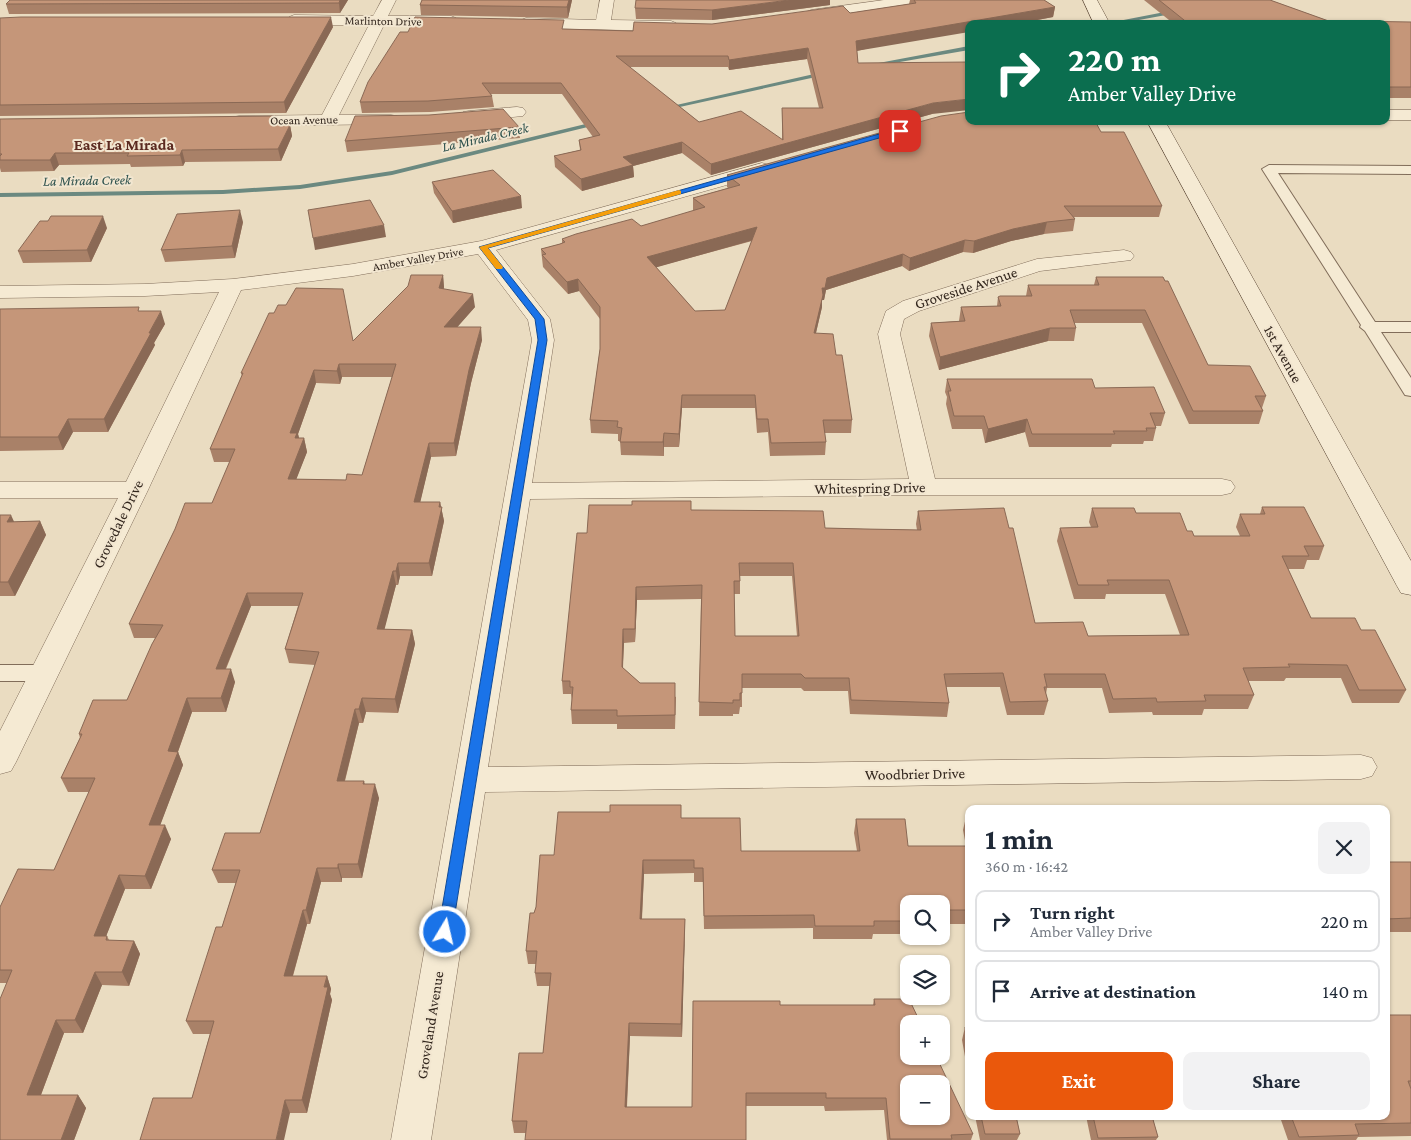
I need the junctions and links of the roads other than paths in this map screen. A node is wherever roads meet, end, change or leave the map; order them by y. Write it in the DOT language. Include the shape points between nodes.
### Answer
graph roads {
  1 [pos="389,0"];
  2 [pos="607,0"];
  3 [pos="914,0"];
  4 [pos="1090,0"];
  5 [pos="872,3"];
  6 [pos="799,16"];
  7 [pos="1100,19"];
  8 [pos="280,20"];
  9 [pos="379,20"];
  10 [pos="466,22"];
  11 [pos="515,23"];
  12 [pos="603,25"];
  13 [pos="682,26"];
  14 [pos="517,112"];
  15 [pos="1390,115"];
  16 [pos="1411,115"];
  17 [pos="450,118"];
  18 [pos="412,119"];
  19 [pos="328,120"];
  20 [pos="219,121"];
  21 [pos="1158,125"];
  22 [pos="777,165"];
  23 [pos="1411,170"];
  24 [pos="483,247"];
  25 [pos="1124,256"];
  26 [pos="233,285"];
  27 [pos="0,292"];
  28 [pos="1368,327"];
  29 [pos="1411,327"];
  30 [pos="1411,390"];
  31 [pos="924,487"];
  32 [pos="1222,487"];
  33 [pos="0,490"];
  34 [pos="135,490"];
  35 [pos="518,491"];
  36 [pos="1411,586"];
  37 [pos="0,673"];
  38 [pos="44,673"];
  39 [pos="0,762"];
  40 [pos="1361,767"];
  41 [pos="470,780"];
  42 [pos="412,1140"];
  1 -- 9 [label="street"];
  2 -- 12 [label="street"];
  3 -- 5 [label="street"];
  4 -- 7 [label="street"];
  5 -- 6 [label="street"];
  8 -- 9 [label="street, Marlinton Drive"];
  9 -- 10 [label="street, Marlinton Drive"];
  9 -- 19 [label="street"];
  11 -- 12 [label="street"];
  12 -- 13 [label="street"];
  14 -- 17 [label="street"];
  15 -- 16 [label="street"];
  18 -- 19 [label="street, Ocean Avenue"];
  19 -- 20 [label="street, Ocean Avenue"];
  21 -- 36 [label="street, 1st Avenue"];
  22 -- 24 [label="street, Amber Valley Drive"];
  23 -- 28 [label="lane" via="1269,170"];
  24 -- 26 [label="street, Amber Valley Drive" via="354,270"];
  24 -- 35 [label="street, Groveland Avenue" via="539,319 543,340"];
  25 -- 31 [label="street, Groveside Avenue" via="1038,265 911,306 894,316 889,334"];
  26 -- 27 [label="street, Amber Valley Drive"];
  26 -- 34 [label="street, Grovedale Drive"];
  28 -- 29 [label="lane"];
  28 -- 30 [label="lane"];
  31 -- 32 [label="street, Whitespring Drive"];
  31 -- 35 [label="street, Whitespring Drive"];
  33 -- 34 [label="street"];
  34 -- 38 [label="street, Grovedale Drive"];
  35 -- 41 [label="street, Groveland Avenue"];
  37 -- 38 [label="lane"];
  38 -- 39 [label="street, Grovedale Drive"];
  40 -- 41 [label="street, Woodbrier Drive"];
  41 -- 42 [label="street, Groveland Avenue"];
}
